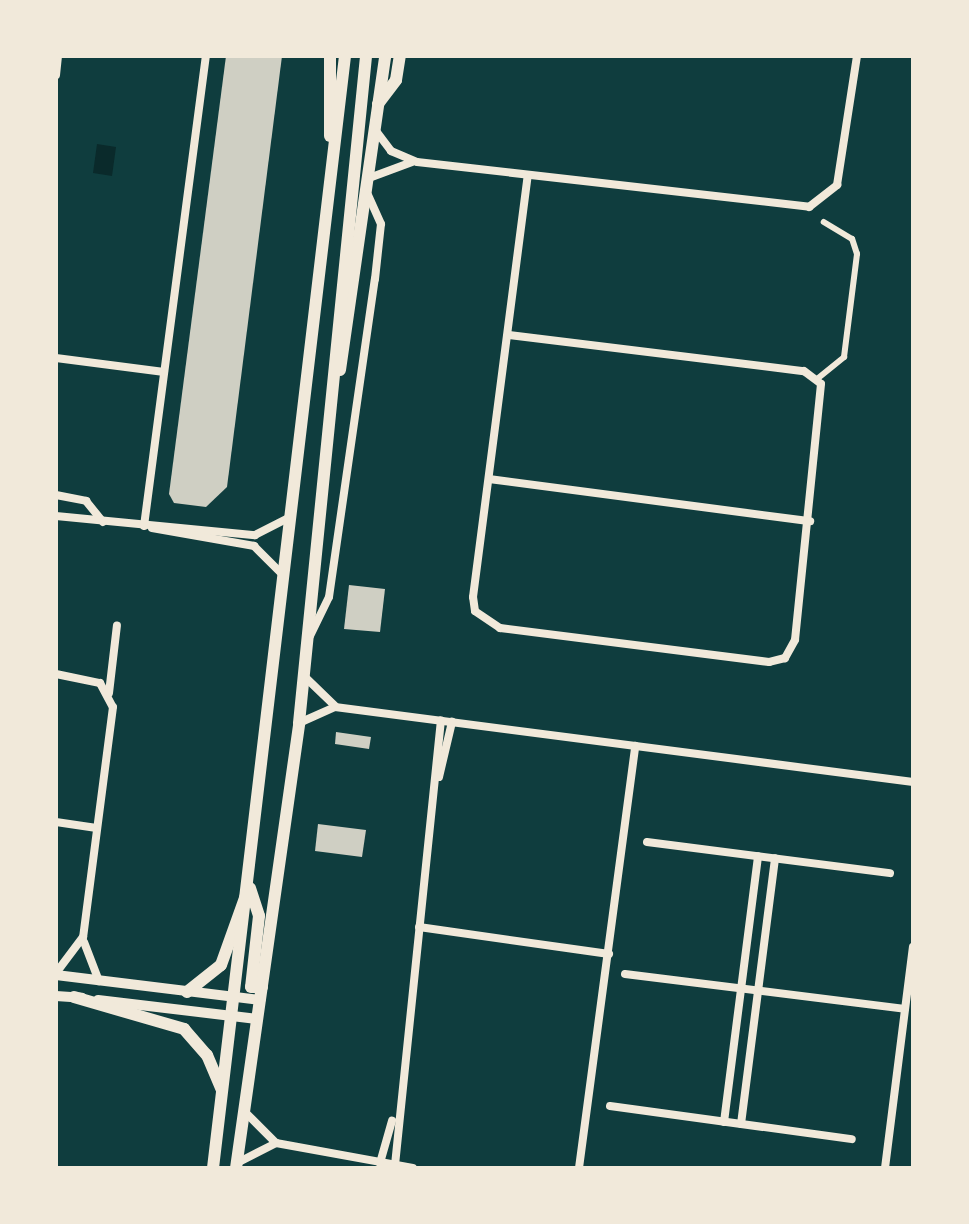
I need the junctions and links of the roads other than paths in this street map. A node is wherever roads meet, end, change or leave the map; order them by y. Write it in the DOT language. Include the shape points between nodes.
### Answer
graph roads {
  1 [pos="58,56"];
  2 [pos="206,56"];
  3 [pos="330,56"];
  4 [pos="345,56"];
  5 [pos="366,56"];
  6 [pos="385,56"];
  7 [pos="400,56"];
  8 [pos="857,56"];
  9 [pos="56,75"];
  10 [pos="378,104"];
  11 [pos="376,131"];
  12 [pos="331,150"];
  13 [pos="417,162"];
  14 [pos="528,176"];
  15 [pos="369,178"];
  16 [pos="368,195"];
  17 [pos="824,222"];
  18 [pos="509,335"];
  19 [pos="56,358"];
  20 [pos="164,372"];
  21 [pos="817,379"];
  22 [pos="336,381"];
  23 [pos="489,479"];
  24 [pos="56,495"];
  25 [pos="294,514"];
  26 [pos="56,516"];
  27 [pos="810,521"];
  28 [pos="103,522"];
  29 [pos="148,527"];
  30 [pos="287,582"];
  31 [pos="117,625"];
  32 [pos="307,640"];
  33 [pos="56,674"];
  34 [pos="304,674"];
  35 [pos="109,694"];
  36 [pos="335,707"];
  37 [pos="441,720"];
  38 [pos="452,722"];
  39 [pos="299,723"];
  40 [pos="635,746"];
  41 [pos="437,782"];
  42 [pos="913,782"];
  43 [pos="56,822"];
  44 [pos="97,828"];
  45 [pos="647,842"];
  46 [pos="758,856"];
  47 [pos="775,858"];
  48 [pos="890,873"];
  49 [pos="250,888"];
  50 [pos="419,927"];
  51 [pos="83,937"];
  52 [pos="913,947"];
  53 [pos="609,954"];
  54 [pos="56,974"];
  55 [pos="625,974"];
  56 [pos="99,981"];
  57 [pos="742,989"];
  58 [pos="759,991"];
  59 [pos="187,992"];
  60 [pos="261,994"];
  61 [pos="56,996"];
  62 [pos="74,997"];
  63 [pos="234,997"];
  64 [pos="905,1009"];
  65 [pos="232,1015"];
  66 [pos="257,1019"];
  67 [pos="224,1097"];
  68 [pos="610,1106"];
  69 [pos="244,1111"];
  70 [pos="394,1117"];
  71 [pos="724,1122"];
  72 [pos="741,1124"];
  73 [pos="852,1139"];
  74 [pos="276,1143"];
  75 [pos="380,1163"];
  76 [pos="395,1165"];
  77 [pos="237,1166"];
  78 [pos="213,1168"];
  79 [pos="413,1168"];
  80 [pos="579,1168"];
  81 [pos="885,1168"];
  1 -- 9 [label="street"];
  2 -- 20 [label="street"];
  3 -- 12 [label="main road"];
  4 -- 12 [label="main road"];
  5 -- 22 [label="main road" via="336,318"];
  6 -- 10 [label="main road"];
  7 -- 10 [label="main road" via="396,80"];
  8 -- 14 [label="street" via="837,185 826,200 800,208"];
  10 -- 11 [label="main road"];
  11 -- 13 [label="street" via="391,151"];
  11 -- 15 [label="main road"];
  12 -- 25 [label="main road"];
  13 -- 14 [label="street"];
  13 -- 15 [label="street" via="390,164"];
  14 -- 18 [label="street"];
  15 -- 16 [label="main road"];
  16 -- 22 [label="main road"];
  16 -- 32 [label="street" via="381,224 375,279 329,597"];
  17 -- 21 [label="street" via="852,239 857,254 844,357"];
  18 -- 21 [label="street"];
  18 -- 23 [label="street"];
  19 -- 20 [label="street"];
  20 -- 29 [label="street"];
  21 -- 27 [label="street" via="825,396"];
  22 -- 32 [label="main road"];
  23 -- 27 [label="street"];
  23 -- 27 [label="street" via="473,597 479,617 543,635 769,662 785,658 795,640"];
  24 -- 28 [label="street" via="86,501"];
  25 -- 29 [label="street" via="255,535"];
  25 -- 30 [label="main road"];
  26 -- 28 [label="street"];
  28 -- 29 [label="street"];
  29 -- 30 [label="street" via="261,548"];
  30 -- 49 [label="main road"];
  31 -- 35 [label="street"];
  32 -- 34 [label="main road"];
  33 -- 35 [label="street" via="91,679"];
  34 -- 36 [label="street"];
  34 -- 39 [label="main road"];
  35 -- 44 [label="street" via="113,716"];
  36 -- 37 [label="street"];
  36 -- 39 [label="street"];
  37 -- 38 [label="street"];
  37 -- 41 [label="street"];
  38 -- 40 [label="street"];
  38 -- 41 [label="street"];
  39 -- 60 [label="main road"];
  40 -- 42 [label="street"];
  40 -- 53 [label="street"];
  41 -- 50 [label="street"];
  43 -- 44 [label="street"];
  44 -- 51 [label="street"];
  45 -- 46 [label="street"];
  46 -- 47 [label="street"];
  46 -- 57 [label="street"];
  47 -- 48 [label="street"];
  47 -- 58 [label="street"];
  49 -- 59 [label="main road" via="221,965"];
  49 -- 60 [label="main road" via="259,916 251,987"];
  49 -- 63 [label="main road"];
  50 -- 53 [label="street"];
  50 -- 70 [label="street"];
  51 -- 54 [label="street" via="76,956"];
  51 -- 56 [label="street"];
  52 -- 64 [label="street"];
  53 -- 80 [label="street"];
  54 -- 56 [label="street"];
  55 -- 57 [label="street"];
  56 -- 59 [label="street"];
  57 -- 58 [label="street"];
  57 -- 71 [label="street"];
  58 -- 64 [label="street"];
  58 -- 72 [label="street"];
  59 -- 63 [label="street"];
  60 -- 63 [label="street"];
  60 -- 66 [label="main road"];
  61 -- 62 [label="street"];
  62 -- 65 [label="street"];
  62 -- 67 [label="main road" via="184,1029 207,1055"];
  63 -- 65 [label="main road"];
  64 -- 81 [label="street"];
  65 -- 66 [label="street"];
  65 -- 67 [label="main road"];
  66 -- 69 [label="main road"];
  67 -- 78 [label="main road"];
  68 -- 71 [label="street"];
  69 -- 74 [label="street"];
  69 -- 77 [label="main road"];
  70 -- 75 [label="street"];
  70 -- 76 [label="street"];
  71 -- 72 [label="street"];
  72 -- 73 [label="street"];
  74 -- 75 [label="street"];
  74 -- 77 [label="street"];
  75 -- 76 [label="street"];
  76 -- 79 [label="street"];
}
